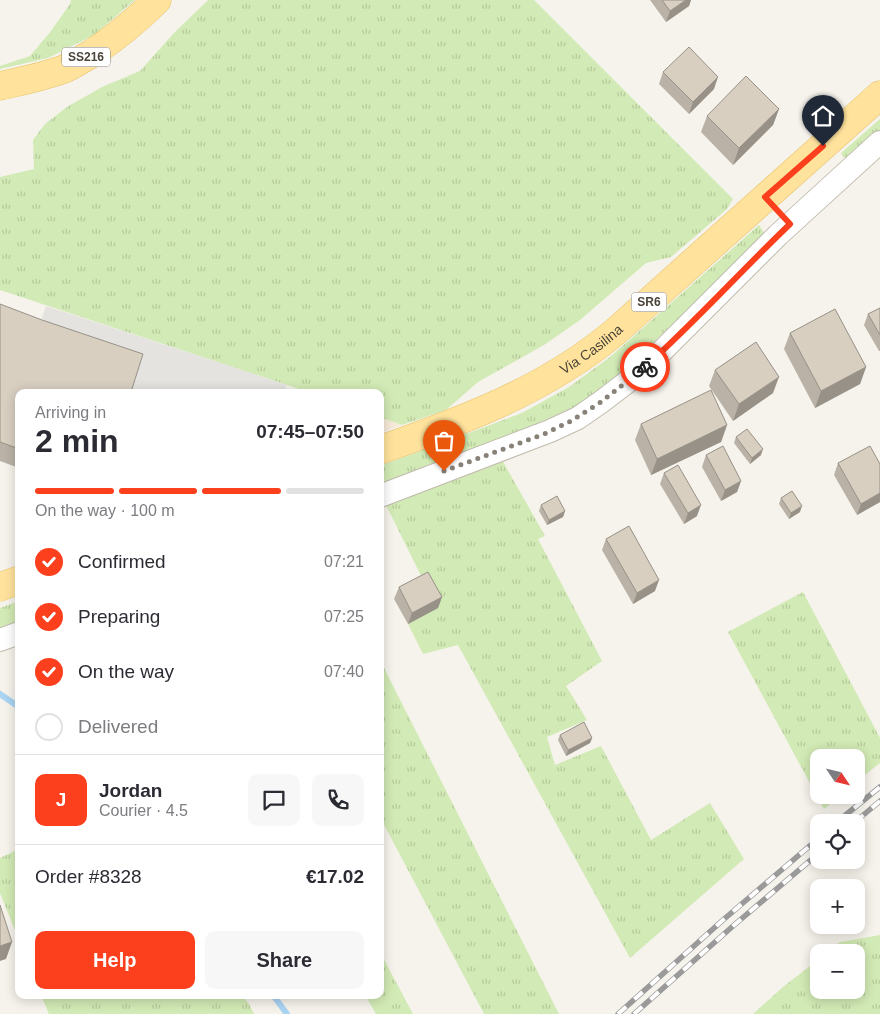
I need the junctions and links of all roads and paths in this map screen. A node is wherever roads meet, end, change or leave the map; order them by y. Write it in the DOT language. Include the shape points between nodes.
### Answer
graph roads {
  1 [pos="157,0"];
  2 [pos="0,86"];
  3 [pos="880,95"];
  4 [pos="880,142"];
  5 [pos="765,197"];
  6 [pos="790,224"];
  7 [pos="384,449"];
  8 [pos="384,494"];
  9 [pos="15,634"];
  10 [pos="0,640"];
  1 -- 2 [label="main road, SS216" via="128,26 78,62 43,76"];
  3 -- 5 [label="main road, Via Casilina / SR6"];
  4 -- 6 [label="street"];
  5 -- 6 [label="street"];
  5 -- 7 [label="main road, Via Casilina / SR6" via="615,332 575,362 474,415"];
  6 -- 8 [label="street" via="661,352 593,408 550,431"];
  9 -- 10 [label="street"];
}
